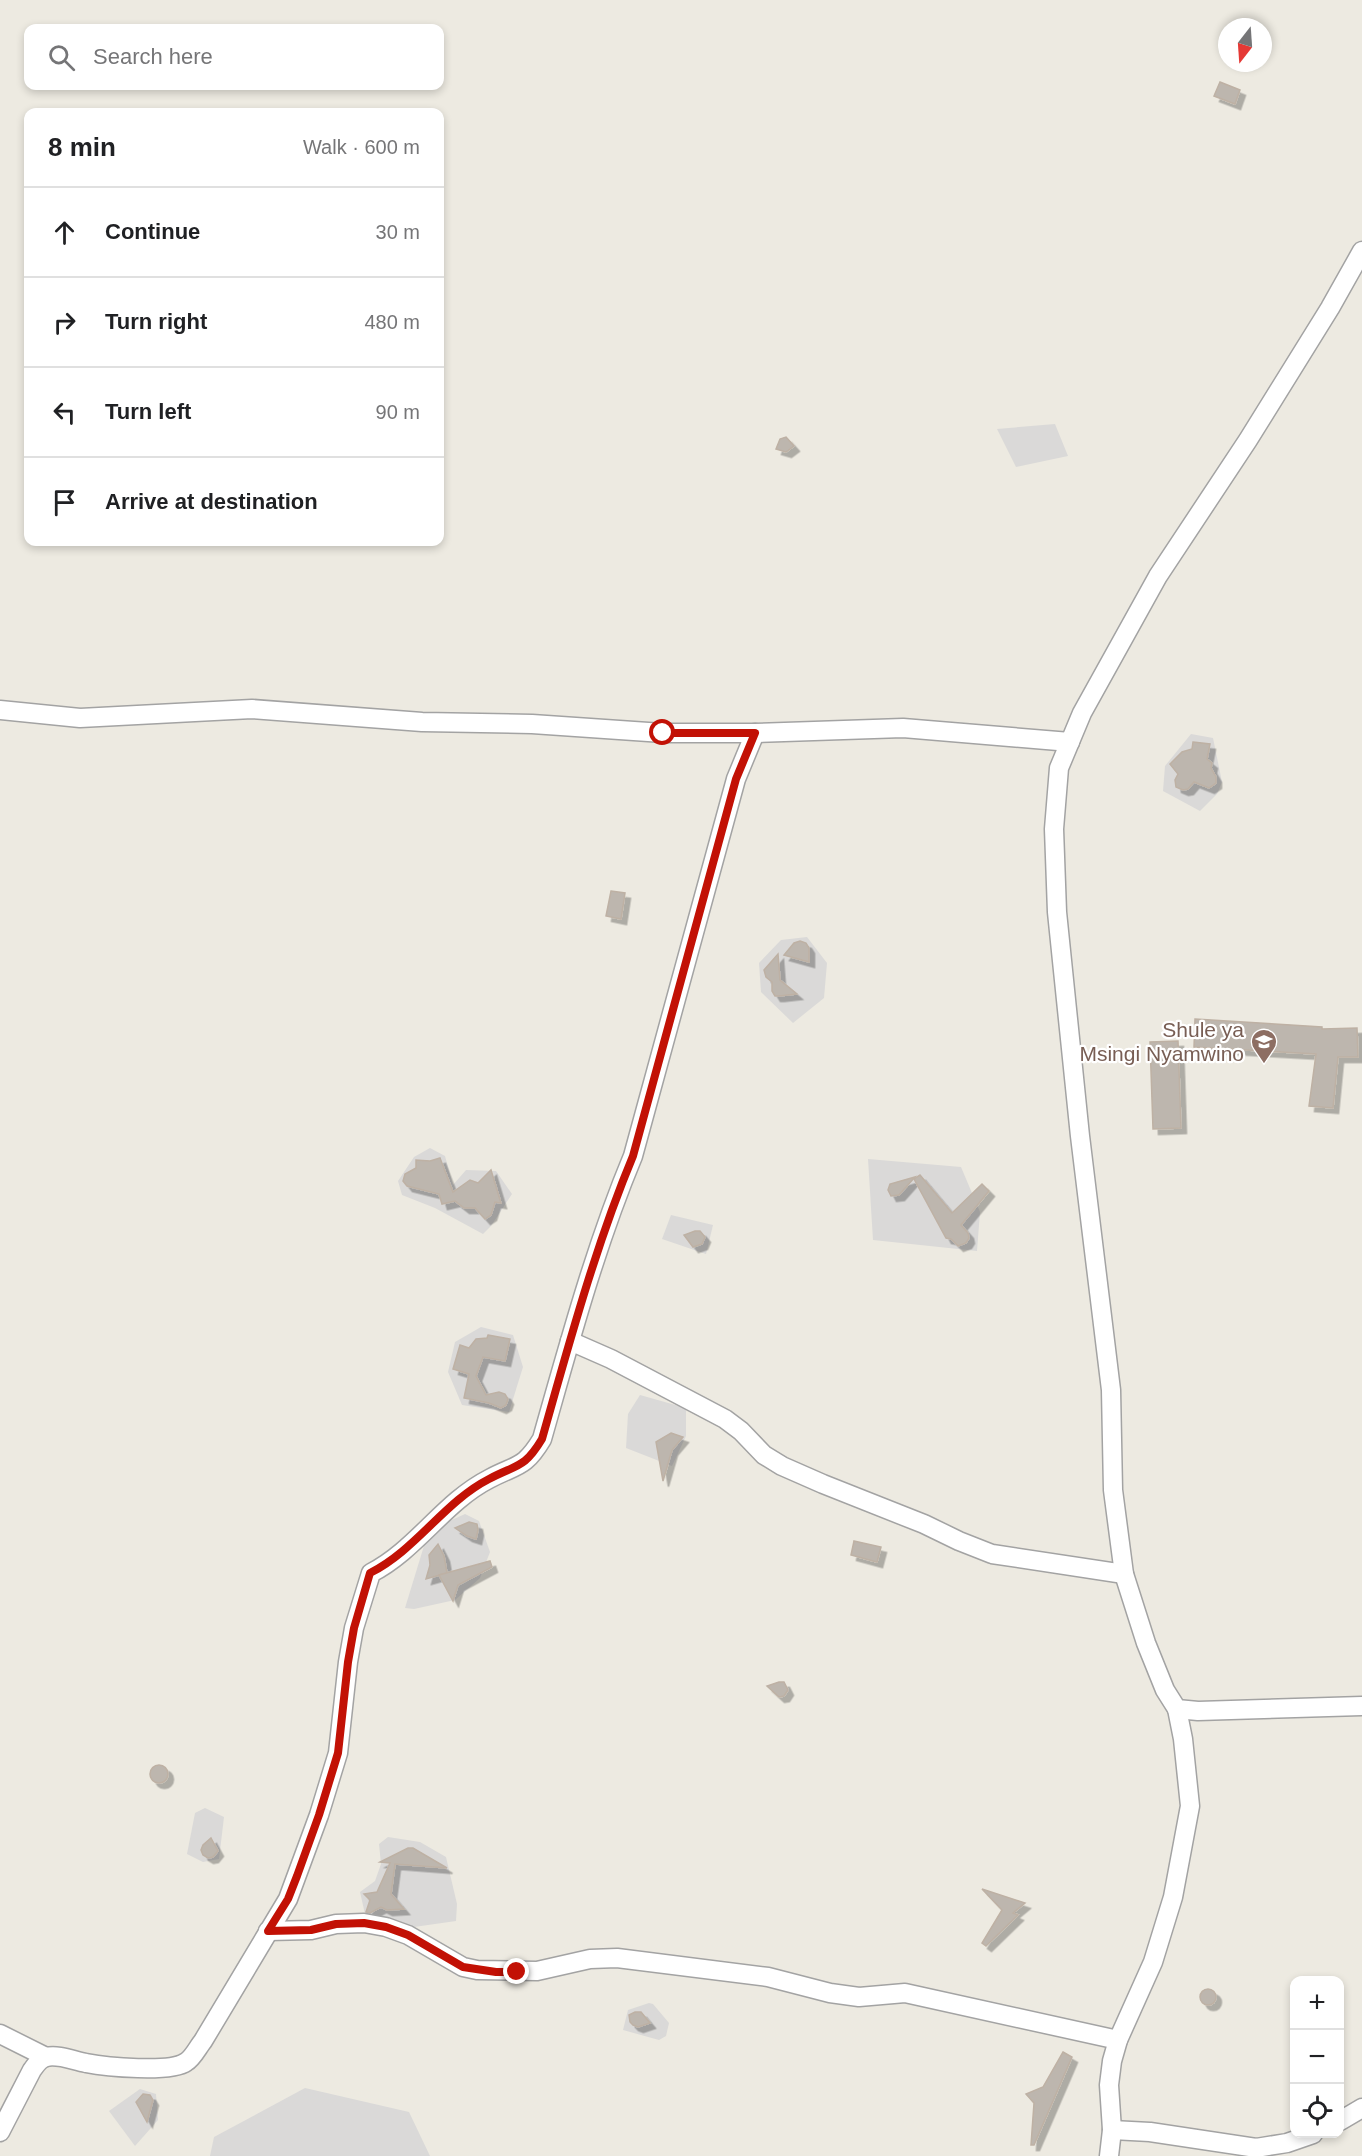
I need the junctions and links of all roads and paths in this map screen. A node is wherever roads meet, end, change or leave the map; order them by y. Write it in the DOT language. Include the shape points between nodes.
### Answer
graph roads {
  1 [pos="1362,251"];
  2 [pos="0,710"];
  3 [pos="755,733"];
  4 [pos="1070,742"];
  5 [pos="570,1341"];
  6 [pos="1124,1574"];
  7 [pos="1362,1706"];
  8 [pos="1177,1709"];
  9 [pos="268,1931"];
  10 [pos="0,2034"];
  11 [pos="1118,2040"];
  12 [pos="46,2057"];
  13 [pos="1362,2108"];
  14 [pos="1344,2119"];
  15 [pos="1112,2130"];
  16 [pos="0,2132"];
  17 [pos="1300,2138"];
  18 [pos="1109,2156"];
  1 -- 4 [label="street" via="1254,430 1158,576"];
  2 -- 3 [label="street" via="80,718 252,709 422,722 532,724 663,733"];
  3 -- 4 [label="street" via="903,728"];
  3 -- 5 [label="street" via="736,779 633,1156"];
  4 -- 6 [label="street" via="1059,768 1054,830 1057,912 1111,1390 1113,1490"];
  5 -- 6 [label="street" via="725,1419 765,1455 823,1484 992,1554"];
  5 -- 9 [label="street" via="542,1439 532,1456 463,1496 387,1564 370,1573 354,1628 338,1753 288,1899"];
  6 -- 8 [label="street" via="1146,1643"];
  7 -- 8 [label="street"];
  8 -- 11 [label="street" via="1190,1806 1173,1897 1156,1951"];
  9 -- 11 [label="street" via="364,1923 408,1935 463,1967 477,1970 537,1971 590,1959 617,1958 768,1977 859,1997 915,1994"];
  9 -- 12 [label="street" via="188,2062 173,2068 153,2068"];
  10 -- 12 [label="street"];
  11 -- 15 [label="street" via="1109,2085"];
  12 -- 16 [label="street" via="27,2079"];
  13 -- 14 [label="street"];
  15 -- 17 [label="street" via="1256,2148"];
  15 -- 18 [label="street"];
}
